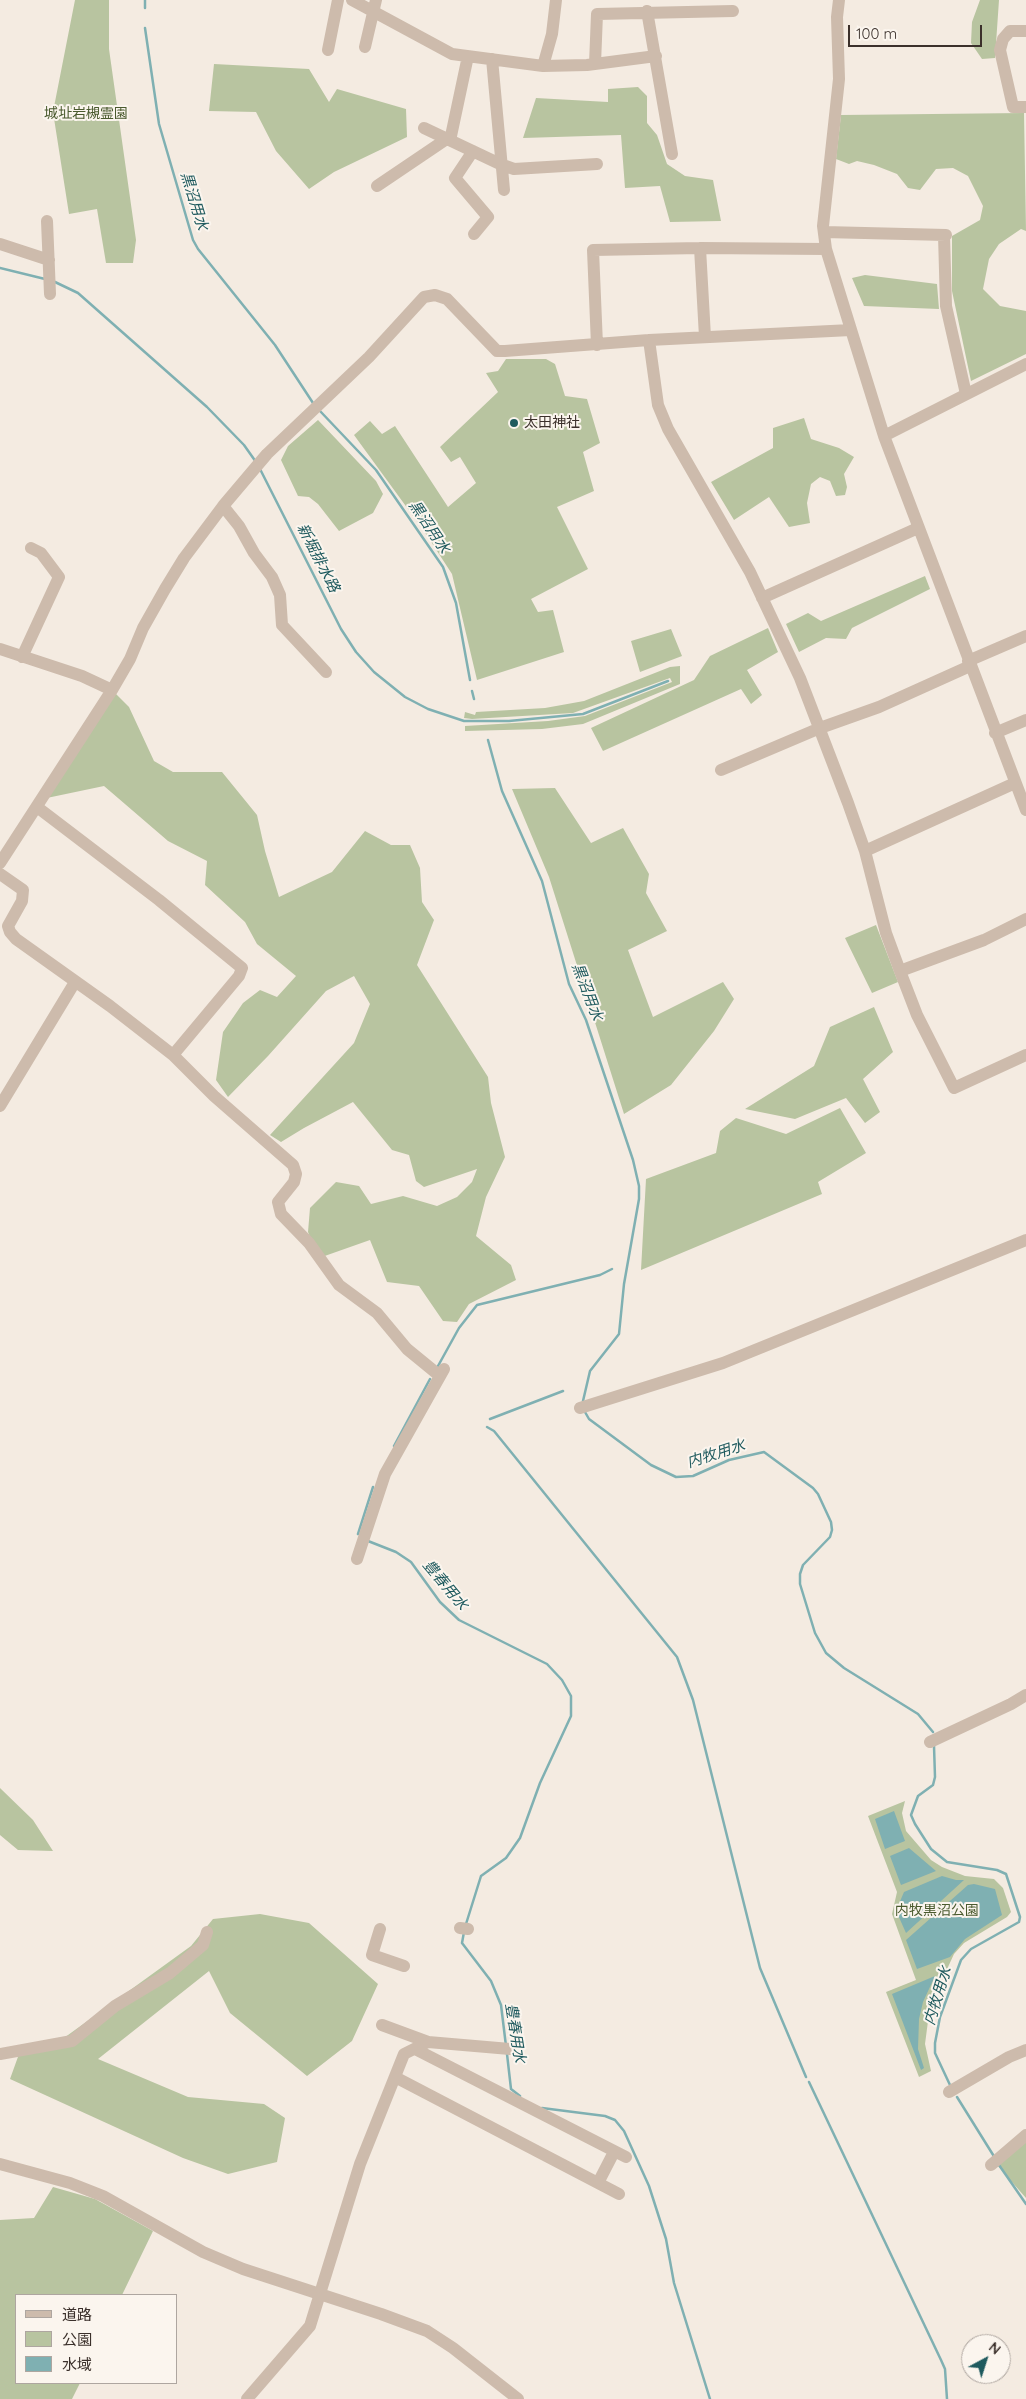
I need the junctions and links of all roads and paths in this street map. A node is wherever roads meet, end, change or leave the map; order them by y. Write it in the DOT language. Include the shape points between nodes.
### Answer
graph roads {
  1 [pos="338,0"];
  2 [pos="352,0"];
  3 [pos="556,0"];
  4 [pos="839,0"];
  5 [pos="375,6"];
  6 [pos="733,10"];
  7 [pos="647,11"];
  8 [pos="1026,31"];
  9 [pos="365,47"];
  10 [pos="328,50"];
  11 [pos="468,56"];
  12 [pos="656,56"];
  13 [pos="492,59"];
  14 [pos="595,64"];
  15 [pos="543,66"];
  16 [pos="1026,107"];
  17 [pos="424,128"];
  18 [pos="447,138"];
  19 [pos="473,151"];
  20 [pos="672,154"];
  21 [pos="500,164"];
  22 [pos="597,164"];
  23 [pos="377,186"];
  24 [pos="504,190"];
  25 [pos="47,221"];
  26 [pos="824,232"];
  27 [pos="474,234"];
  28 [pos="0,244"];
  29 [pos="700,248"];
  30 [pos="826,250"];
  31 [pos="49,266"];
  32 [pos="50,294"];
  33 [pos="851,330"];
  34 [pos="705,337"];
  35 [pos="649,340"];
  36 [pos="597,345"];
  37 [pos="1026,364"];
  38 [pos="966,394"];
  39 [pos="884,436"];
  40 [pos="223,506"];
  41 [pos="918,528"];
  42 [pos="30,548"];
  43 [pos="762,598"];
  44 [pos="1026,636"];
  45 [pos="0,649"];
  46 [pos="22,657"];
  47 [pos="969,664"];
  48 [pos="326,672"];
  49 [pos="112,690"];
  50 [pos="1026,720"];
  51 [pos="820,728"];
  52 [pos="995,733"];
  53 [pos="722,770"];
  54 [pos="1015,784"];
  55 [pos="37,807"];
  56 [pos="1026,810"];
  57 [pos="865,851"];
  58 [pos="0,863"];
  59 [pos="0,874"];
  60 [pos="1026,919"];
  61 [pos="900,971"];
  62 [pos="75,982"];
  63 [pos="173,1055"];
  64 [pos="1026,1055"];
  65 [pos="0,1106"];
  66 [pos="1026,1240"];
  67 [pos="580,1408"];
  68 [pos="356,1558"];
  69 [pos="1026,1695"];
  70 [pos="930,1742"];
  71 [pos="380,1929"];
  72 [pos="207,1932"];
  73 [pos="404,1966"];
  74 [pos="382,2025"];
  75 [pos="428,2042"];
  76 [pos="415,2049"];
  77 [pos="505,2049"];
  78 [pos="1026,2050"];
  79 [pos="0,2054"];
  80 [pos="395,2077"];
  81 [pos="948,2092"];
  82 [pos="1026,2135"];
  83 [pos="0,2164"];
  84 [pos="991,2165"];
  85 [pos="598,2183"];
  86 [pos="619,2194"];
  87 [pos="322,2295"];
  88 [pos="247,2399"];
  89 [pos="518,2399"];
  1 -- 10 [label="street"];
  2 -- 5 [label="street"];
  3 -- 15 [label="street" via="552,34"];
  4 -- 26 [label="street" via="839,78"];
  5 -- 9 [label="street"];
  5 -- 11 [label="street" via="452,54"];
  6 -- 7 [label="street"];
  7 -- 12 [label="street"];
  7 -- 14 [label="street" via="597,14"];
  8 -- 16 [label="street" via="1010,31 1002,39 1000,50 1013,107"];
  11 -- 13 [label="street"];
  11 -- 18 [label="street" via="451,136"];
  12 -- 14 [label="street"];
  12 -- 20 [label="street"];
  13 -- 15 [label="street"];
  13 -- 21 [label="street"];
  14 -- 15 [label="street"];
  17 -- 18 [label="street"];
  18 -- 19 [label="street"];
  18 -- 23 [label="street"];
  19 -- 21 [label="street"];
  19 -- 27 [label="street" via="455,178 488,217"];
  21 -- 22 [label="street" via="514,169"];
  21 -- 24 [label="street"];
  25 -- 31 [label="street"];
  26 -- 30 [label="street"];
  26 -- 38 [label="street" via="945,236 946,306"];
  28 -- 31 [label="street"];
  29 -- 30 [label="street"];
  29 -- 34 [label="street"];
  29 -- 36 [label="street" via="593,250"];
  30 -- 33 [label="street"];
  31 -- 32 [label="street"];
  33 -- 34 [label="street"];
  33 -- 39 [label="street"];
  34 -- 35 [label="street"];
  35 -- 36 [label="street"];
  35 -- 43 [label="street" via="658,405 668,429"];
  36 -- 40 [label="street" via="497,350 447,299 435,295 424,298 369,357 267,454"];
  37 -- 38 [label="street"];
  38 -- 39 [label="street"];
  39 -- 41 [label="street"];
  40 -- 48 [label="street" via="272,577 280,595 282,625"];
  40 -- 49 [label="street" via="184,558"];
  41 -- 43 [label="street"];
  41 -- 47 [label="street"];
  42 -- 46 [label="street" via="41,553 59,577"];
  43 -- 51 [label="street"];
  44 -- 47 [label="street"];
  45 -- 46 [label="street"];
  46 -- 49 [label="street" via="82,676"];
  47 -- 51 [label="street" via="879,707"];
  47 -- 52 [label="street"];
  49 -- 55 [label="street"];
  50 -- 52 [label="street"];
  51 -- 53 [label="street"];
  51 -- 57 [label="street"];
  52 -- 54 [label="street"];
  54 -- 56 [label="street"];
  54 -- 57 [label="street"];
  55 -- 58 [label="street"];
  55 -- 63 [label="street" via="160,900 242,968 239,976"];
  57 -- 61 [label="street" via="886,933"];
  59 -- 62 [label="street" via="24,890 22,901 8,926 10,932"];
  60 -- 61 [label="street" via="984,940"];
  61 -- 64 [label="street" via="921,1023 954,1088"];
  62 -- 63 [label="street"];
  62 -- 65 [label="street"];
  63 -- 68 [label="street" via="214,1096 293,1165 294,1182 278,1202 281,1214 309,1243 339,1285 377,1313 407,1349 442,1372 385,1474"];
  66 -- 67 [label="street" via="723,1363"];
  69 -- 70 [label="street"];
  71 -- 73 [label="street" via="372,1955"];
  72 -- 79 [label="street" via="203,1945 170,1972 115,2006 72,2041"];
  74 -- 75 [label="street"];
  75 -- 76 [label="street"];
  75 -- 77 [label="street"];
  76 -- 80 [label="street" via="404,2054"];
  76 -- 85 [label="street" via="620,2154"];
  78 -- 81 [label="street"];
  80 -- 85 [label="street"];
  80 -- 87 [label="street" via="360,2164"];
  82 -- 84 [label="street"];
  83 -- 87 [label="street" via="70,2183 103,2196 223,2261"];
  85 -- 86 [label="street"];
  87 -- 88 [label="street" via="303,2336"];
  87 -- 89 [label="street" via="427,2331"];
}
